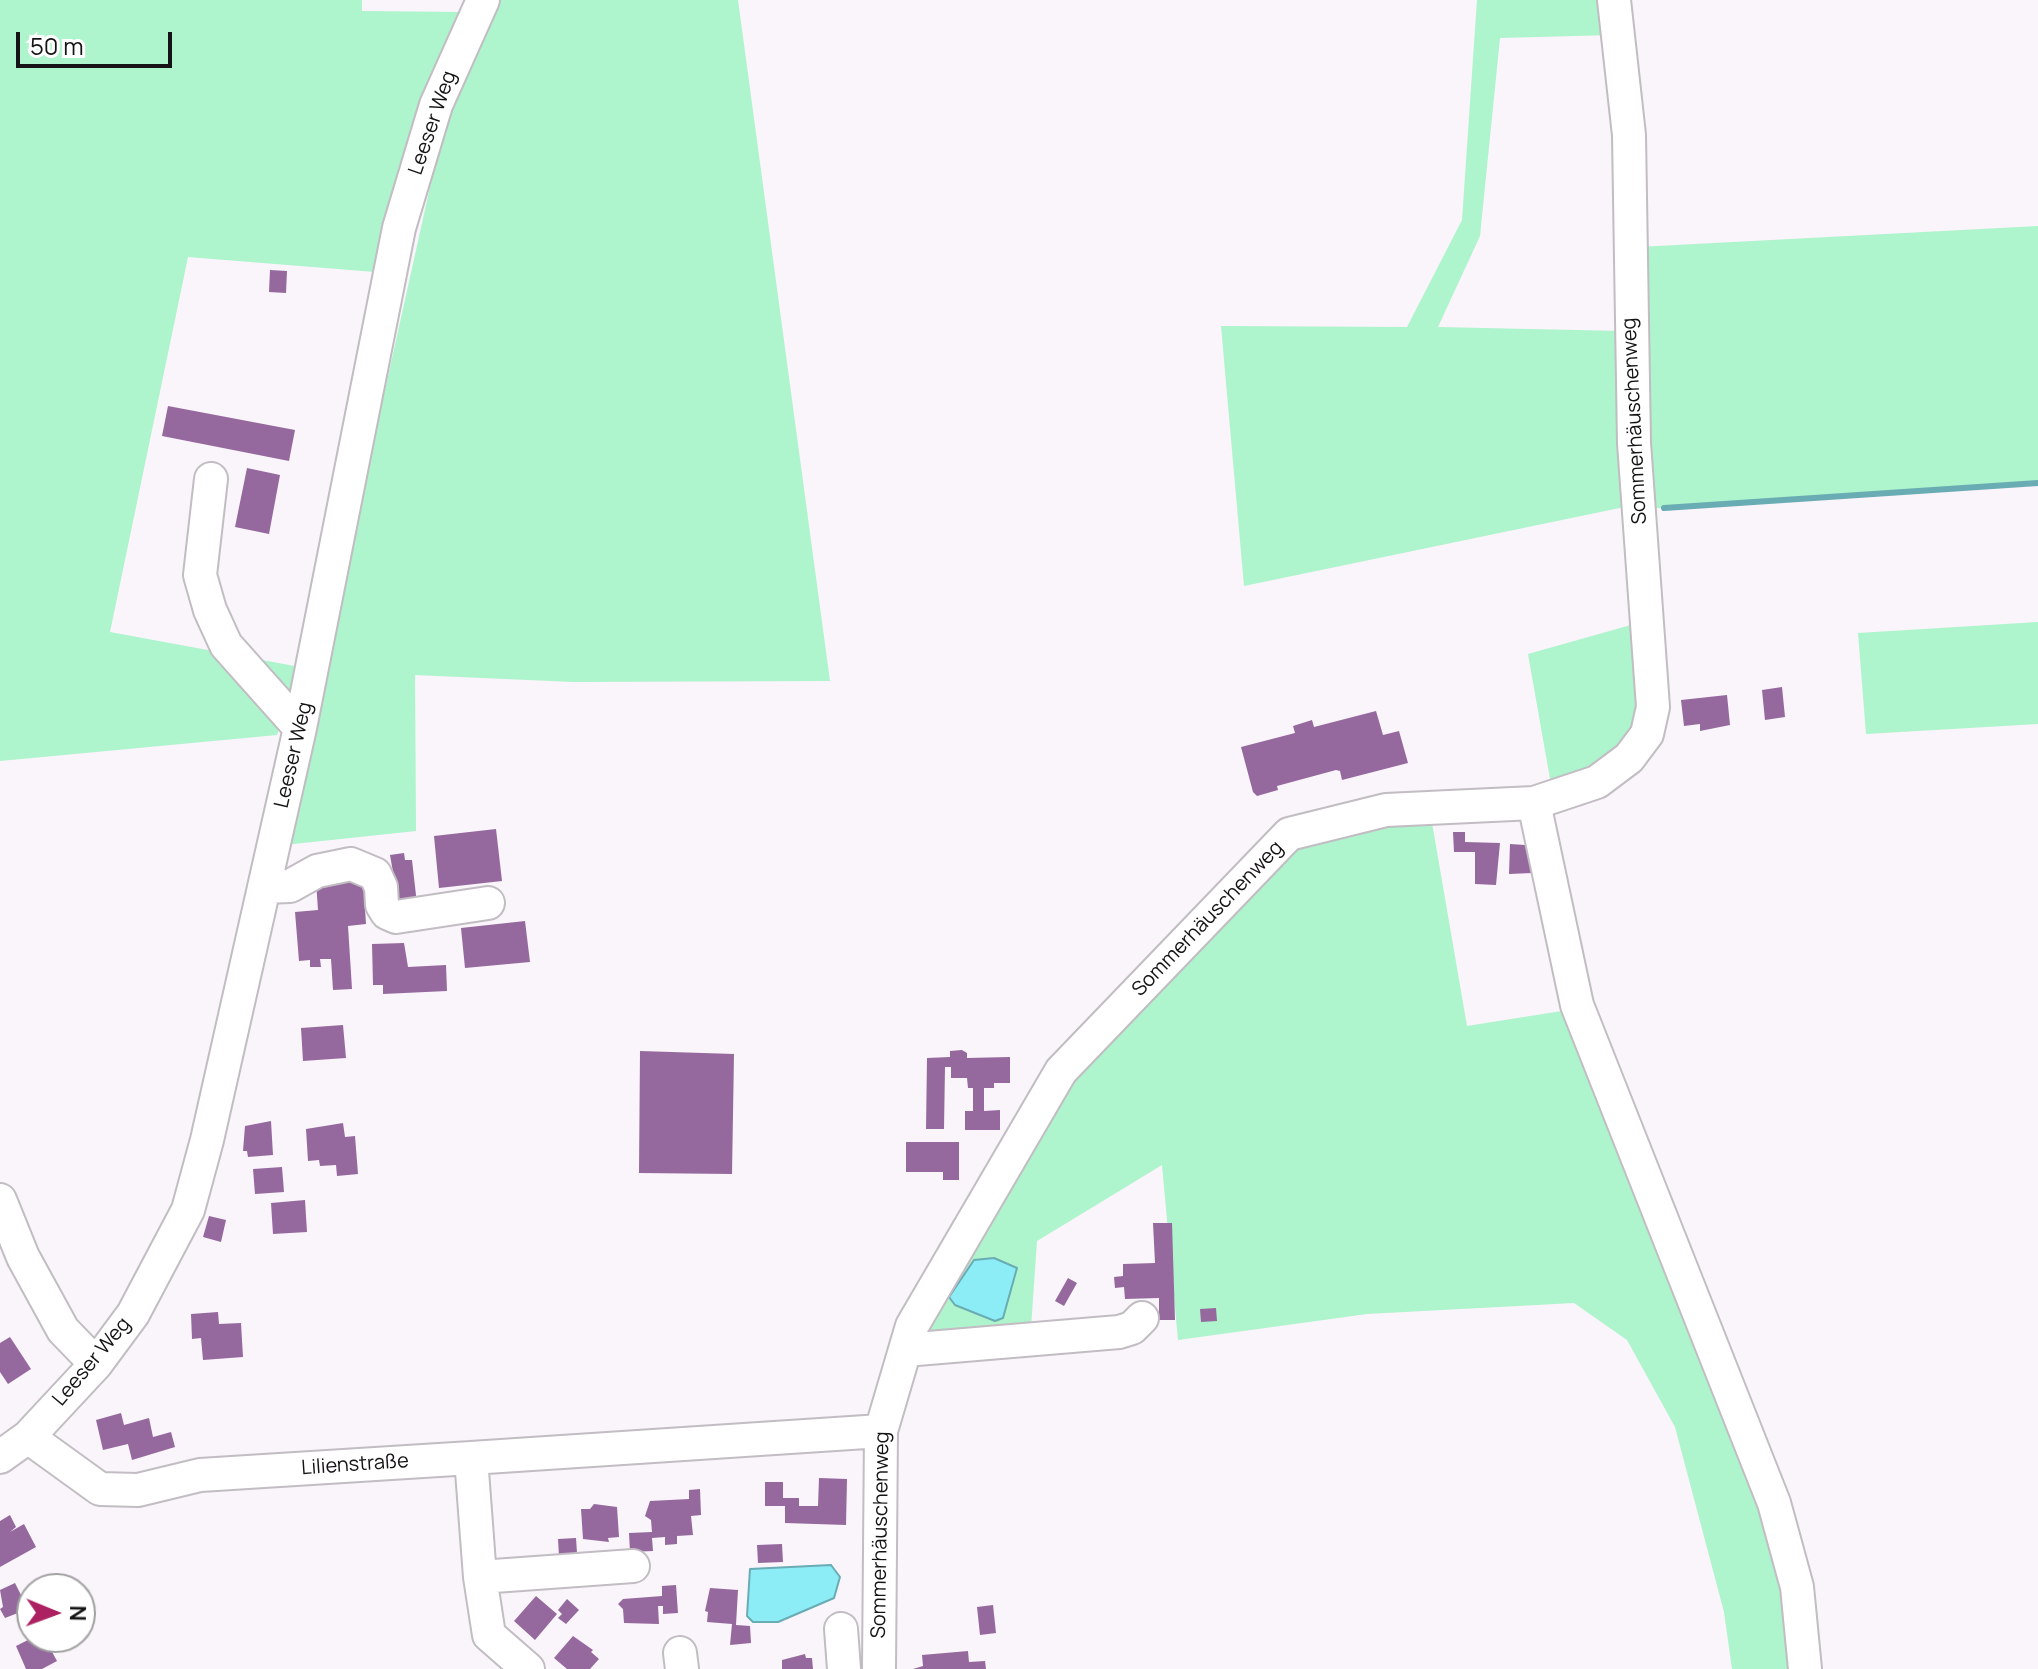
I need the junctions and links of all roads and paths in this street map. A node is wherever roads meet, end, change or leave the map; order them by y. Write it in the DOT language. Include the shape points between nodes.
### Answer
graph roads {
  1 [pos="483,0"];
  2 [pos="1614,0"];
  3 [pos="211,479"];
  4 [pos="300,728"];
  5 [pos="1534,803"];
  6 [pos="264,887"];
  7 [pos="488,903"];
  8 [pos="0,1200"];
  9 [pos="1142,1318"];
  10 [pos="905,1350"];
  11 [pos="96,1364"];
  12 [pos="881,1431"];
  13 [pos="28,1437"];
  14 [pos="0,1457"];
  15 [pos="471,1458"];
  16 [pos="633,1566"];
  17 [pos="480,1577"];
  18 [pos="841,1629"];
  19 [pos="528,1669"];
  20 [pos="844,1669"];
  21 [pos="879,1669"];
  22 [pos="1805,1669"];
  1 -- 4 [label="street, Leeser Weg" via="436,105 399,228"];
  2 -- 5 [label="street, Sommerhäuschenweg" via="1629,135 1634,443 1653,707 1647,734 1629,758 1597,782"];
  3 -- 4 [label="street" via="200,575 210,610 226,645"];
  4 -- 6 [label="street, Leeser Weg"];
  5 -- 10 [label="street, Sommerhäuschenweg" via="1386,810 1289,834 1061,1071 912,1326"];
  5 -- 22 [label="street" via="1577,1005 1774,1503 1797,1587"];
  6 -- 7 [label="street" via="290,886 317,871 351,864 375,874 382,905 396,917"];
  6 -- 11 [label="street, Leeser Weg" via="188,1210 133,1314"];
  8 -- 11 [label="street" via="23,1257 63,1330"];
  9 -- 10 [label="street" via="1119,1332"];
  10 -- 12 [label="street, Sommerhäuschenweg"];
  11 -- 13 [label="street, Leeser Weg"];
  12 -- 15 [label="street, Lilienstraße"];
  12 -- 21 [label="street, Sommerhäuschenweg"];
  13 -- 14 [label="street, Leeser Weg"];
  13 -- 15 [label="street, Lilienstraße" via="100,1489 138,1490 200,1475"];
  15 -- 17 [label="street"];
  16 -- 17 [label="street"];
  17 -- 19 [label="street" via="489,1635"];
  18 -- 20 [label="street"];
}
